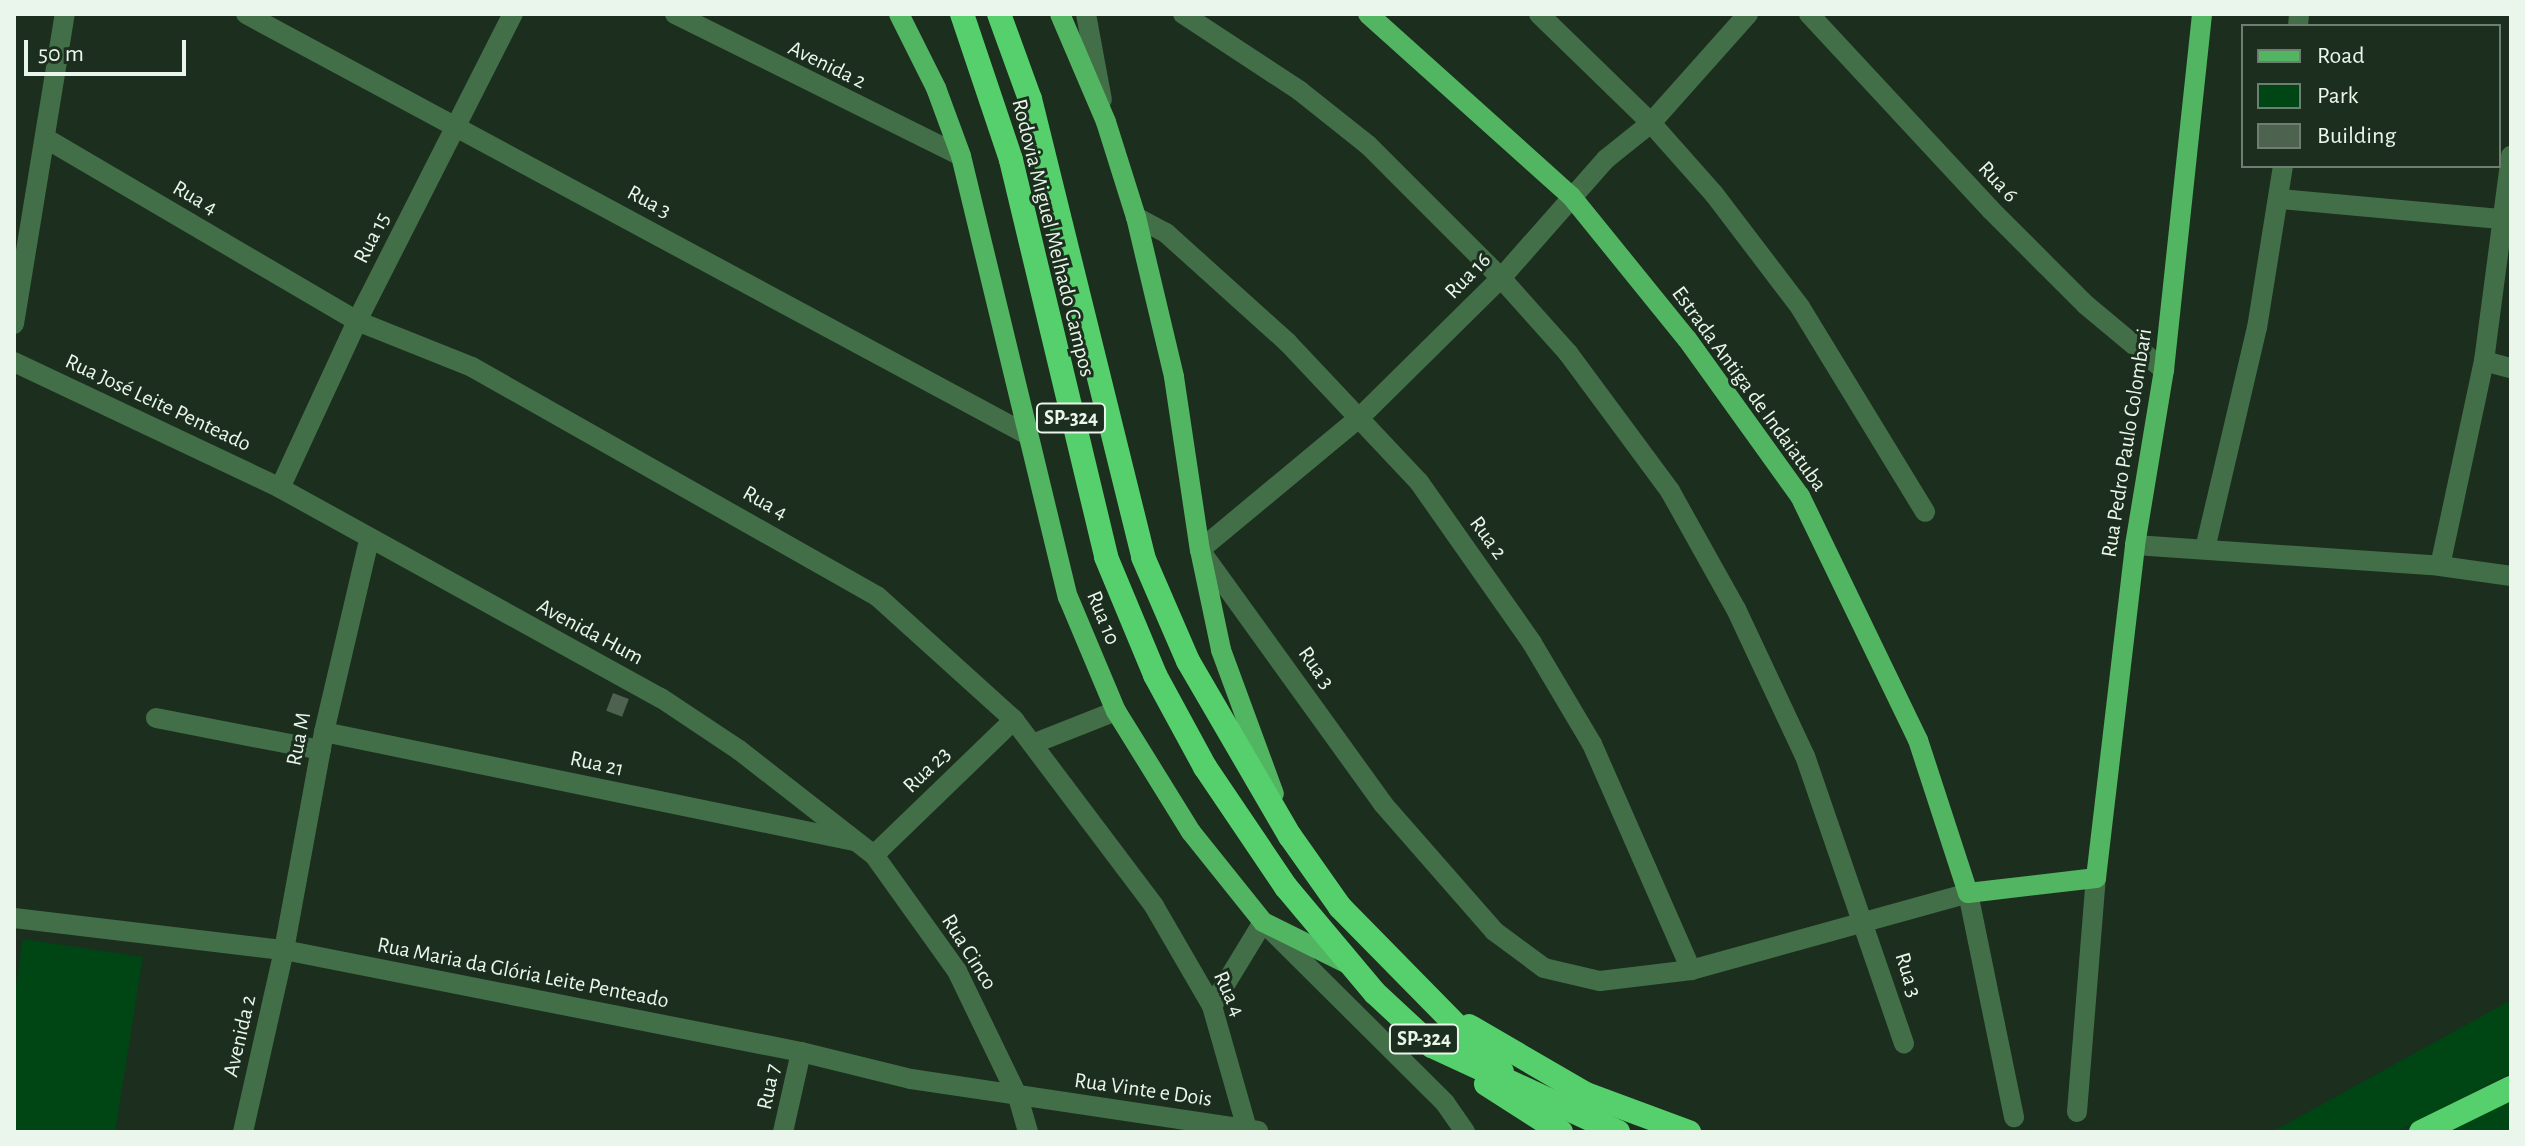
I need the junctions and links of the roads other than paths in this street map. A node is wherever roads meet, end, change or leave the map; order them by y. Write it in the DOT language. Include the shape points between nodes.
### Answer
graph roads {
  1 [pos="65,14"];
  2 [pos="246,14"];
  3 [pos="513,14"];
  4 [pos="675,14"];
  5 [pos="899,14"];
  6 [pos="962,14"];
  7 [pos="999,14"];
  8 [pos="1060,14"];
  9 [pos="1086,14"];
  10 [pos="1183,14"];
  11 [pos="1368,14"];
  12 [pos="1539,14"];
  13 [pos="1748,14"];
  14 [pos="1809,14"];
  15 [pos="2202,14"];
  16 [pos="1106,122"];
  17 [pos="1651,123"];
  18 [pos="456,126"];
  19 [pos="45,138"];
  20 [pos="961,156"];
  21 [pos="2511,156"];
  22 [pos="2283,168"];
  23 [pos="1571,196"];
  24 [pos="2280,199"];
  25 [pos="1136,217"];
  26 [pos="2506,220"];
  27 [pos="1501,278"];
  28 [pos="357,321"];
  29 [pos="14,324"];
  30 [pos="2484,361"];
  31 [pos="14,362"];
  32 [pos="2511,368"];
  33 [pos="2164,370"];
  34 [pos="1360,417"];
  35 [pos="1028,435"];
  36 [pos="280,488"];
  37 [pos="1925,512"];
  38 [pos="369,540"];
  39 [pos="2135,545"];
  40 [pos="2205,549"];
  41 [pos="1200,550"];
  42 [pos="2440,566"];
  43 [pos="2511,576"];
  44 [pos="1116,711"];
  45 [pos="156,718"];
  46 [pos="1014,720"];
  47 [pos="322,741"];
  48 [pos="1035,743"];
  49 [pos="1290,836"];
  50 [pos="868,849"];
  51 [pos="2096,878"];
  52 [pos="1968,893"];
  53 [pos="14,918"];
  54 [pos="1866,921"];
  55 [pos="1263,922"];
  56 [pos="284,950"];
  57 [pos="1352,966"];
  58 [pos="1691,970"];
  59 [pos="1212,1006"];
  60 [pos="1436,1007"];
  61 [pos="1904,1043"];
  62 [pos="1432,1046"];
  63 [pos="801,1052"];
  64 [pos="1515,1085"];
  65 [pos="2511,1088"];
  66 [pos="1018,1097"];
  67 [pos="2077,1112"];
  68 [pos="2014,1117"];
  69 [pos="1252,1131"];
  70 [pos="243,1132"];
  71 [pos="783,1132"];
  72 [pos="1028,1132"];
  73 [pos="1465,1132"];
  74 [pos="1561,1132"];
  75 [pos="1618,1132"];
  76 [pos="1689,1132"];
  77 [pos="2421,1132"];
  1 -- 19 [label="street"];
  2 -- 18 [label="street, Rua 3"];
  3 -- 18 [label="street, Rua 15"];
  4 -- 20 [label="street, Avenida 2"];
  5 -- 20 [label="main road, Rua 10 / SP-324" via="936,88"];
  6 -- 57 [label="highway, Rodovia Miguel Melhado Campos / SP-324" via="1011,160 1088,495 1124,609 1179,721 1228,804 1286,887"];
  7 -- 49 [label="highway, Rodovia Miguel Melhado Campos / SP-324" via="1030,99 1143,557 1221,726"];
  8 -- 16 [label="main road"];
  9 -- 16 [label="street, Rua 3"];
  10 -- 27 [label="street, Rua 3" via="1300,91 1368,145"];
  11 -- 23 [label="main road, Estrada Antiga de Indaiatuba"];
  12 -- 17 [label="street"];
  13 -- 17 [label="street, Rua 16"];
  14 -- 33 [label="street, Rua 6" via="1991,210 2086,305"];
  15 -- 33 [label="main road, Rua Pedro Paulo Colombari"];
  16 -- 25 [label="main road, Rua 3"];
  17 -- 23 [label="street, Rua 16"];
  17 -- 37 [label="street" via="1714,194 1800,307"];
  18 -- 28 [label="street, Rua 15"];
  18 -- 35 [label="street, Rua 3"];
  19 -- 28 [label="street, Rua 4"];
  19 -- 29 [label="street"];
  20 -- 35 [label="main road, Rua 10 / SP-324"];
  21 -- 26 [label="street"];
  22 -- 24 [label="street"];
  23 -- 27 [label="street, Rua 16"];
  23 -- 52 [label="main road, Estrada Antiga de Indaiatuba" via="1687,339 1800,496 1918,740"];
  24 -- 26 [label="street"];
  24 -- 40 [label="street" via="2257,328"];
  25 -- 34 [label="street, Rua 2" via="1166,233"];
  25 -- 41 [label="main road, Rua 3" via="1174,377"];
  26 -- 30 [label="street"];
  27 -- 34 [label="street, Rua 16"];
  27 -- 54 [label="street, Rua 3" via="1621,421 1686,517 1791,722"];
  28 -- 36 [label="street, Rua 15"];
  28 -- 46 [label="street, Rua 4" via="472,367 852,580"];
  30 -- 32 [label="street"];
  30 -- 42 [label="street"];
  31 -- 36 [label="street, Rua José Leite Penteado"];
  33 -- 39 [label="main road, Rua Pedro Paulo Colombari"];
  34 -- 41 [label="street, Rua 16"];
  34 -- 58 [label="street, Rua 2" via="1419,482 1532,643 1592,744"];
  35 -- 44 [label="main road, Rua 10 / SP-324" via="1068,597"];
  36 -- 38 [label="street, Avenida Hum"];
  38 -- 47 [label="street, Rua M"];
  38 -- 50 [label="street, Avenida Hum" via="661,698"];
  39 -- 40 [label="street"];
  39 -- 51 [label="main road, Rua Pedro Paulo Colombari"];
  40 -- 42 [label="street"];
  41 -- 49 [label="main road" via="1221,650"];
  41 -- 58 [label="street, Rua 3" via="1383,804 1462,897 1522,956 1563,976 1600,981"];
  42 -- 43 [label="street"];
  44 -- 48 [label="street"];
  44 -- 55 [label="main road, Rua 10 / SP-324" via="1185,823"];
  45 -- 47 [label="street, Rua 21"];
  46 -- 48 [label="street, Rua 4"];
  46 -- 50 [label="street, Rua 23"];
  47 -- 50 [label="street, Rua 21"];
  47 -- 56 [label="street, Rua M"];
  48 -- 59 [label="street, Rua 4" via="1154,906"];
  49 -- 60 [label="highway, Rodovia Miguel Melhado Campos / SP-324" via="1340,907"];
  50 -- 66 [label="street, Rua Cinco" via="957,971"];
  51 -- 52 [label="main road"];
  51 -- 67 [label="street"];
  52 -- 54 [label="street, Rua 3"];
  52 -- 68 [label="street"];
  53 -- 56 [label="street, Rua Maria da Glória Leite Penteado"];
  54 -- 58 [label="street, Rua 3"];
  54 -- 61 [label="street, Rua 3"];
  55 -- 57 [label="main road"];
  55 -- 59 [label="street"];
  55 -- 73 [label="street, Rua 10" via="1445,1103"];
  56 -- 63 [label="street, Rua Maria da Glória Leite Penteado"];
  56 -- 70 [label="street, Avenida 2"];
  57 -- 62 [label="highway, Rodovia Miguel Melhado Campos / SP-324"];
  59 -- 69 [label="street, Rua 4"];
  60 -- 64 [label="highway, Rodovia Miguel Melhado Campos / SP-324"];
  60 -- 76 [label="highway" via="1586,1094"];
  62 -- 64 [label="highway, Rodovia Miguel Melhado Campos / SP-324"];
  62 -- 74 [label="highway"];
  63 -- 66 [label="street, Rua Maria da Glória Leite Penteado" via="911,1079"];
  63 -- 71 [label="street, Rua 7"];
  64 -- 75 [label="highway, Rodovia Miguel Melhado Campos / SP-324"];
  65 -- 77 [label="highway"];
  66 -- 69 [label="street, Rua Vinte e Dois"];
  66 -- 72 [label="street, Rua Cinco"];
}
